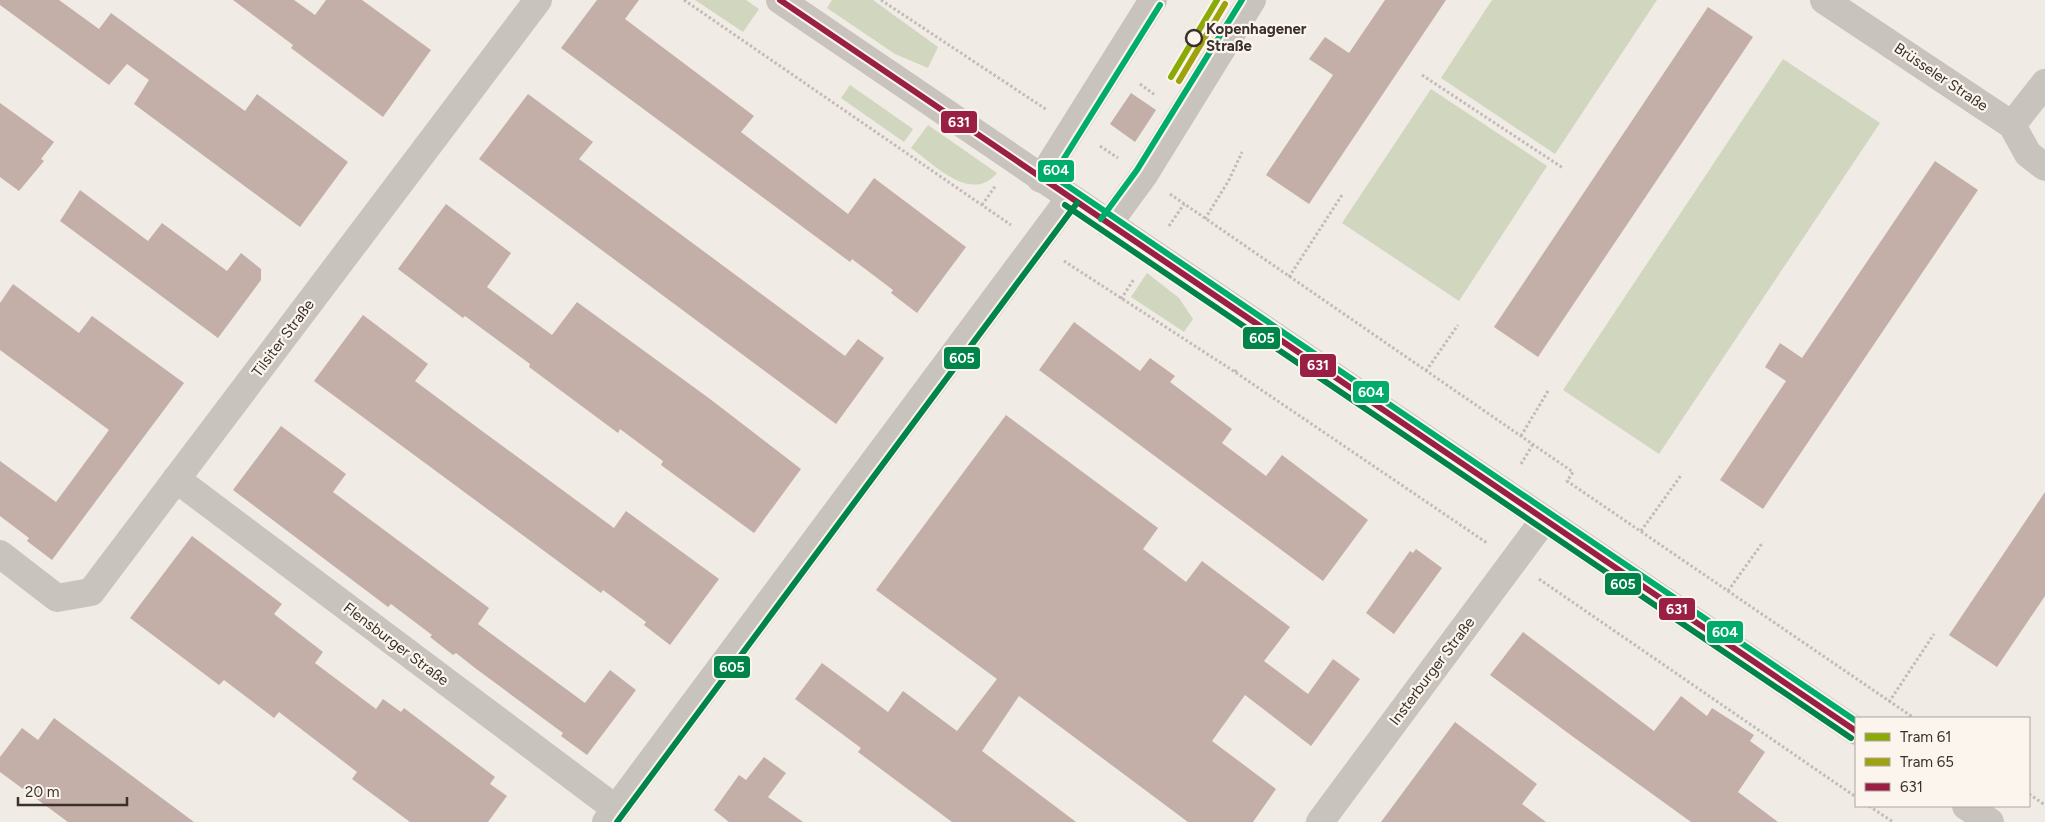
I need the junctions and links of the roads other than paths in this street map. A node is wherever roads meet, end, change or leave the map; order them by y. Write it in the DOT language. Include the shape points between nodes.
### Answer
graph roads {
  1 [pos="538,0"];
  2 [pos="780,0"];
  3 [pos="1153,0"];
  4 [pos="1252,0"];
  5 [pos="1824,0"];
  6 [pos="2045,83"];
  7 [pos="2012,125"];
  8 [pos="2045,167"];
  9 [pos="1041,179"];
  10 [pos="1070,198"];
  11 [pos="1108,224"];
  12 [pos="176,479"];
  13 [pos="1544,520"];
  14 [pos="0,554"];
  15 [pos="1855,730"];
  16 [pos="1968,807"];
  17 [pos="611,815"];
  18 [pos="1320,822"];
  19 [pos="1990,822"];
  1 -- 12 [label="street, Tilsiter Straße"];
  2 -- 9 [label="street"];
  3 -- 9 [label="street"];
  4 -- 11 [label="street" via="1144,175"];
  5 -- 7 [label="street, Brüsseler Straße"];
  6 -- 7 [label="street"];
  7 -- 8 [label="street" via="2028,154"];
  9 -- 10 [label="street"];
  10 -- 11 [label="street"];
  10 -- 17 [label="street, Flensburger Straße"];
  11 -- 13 [label="street"];
  12 -- 14 [label="street, Tilsiter Straße" via="91,592 57,598"];
  12 -- 17 [label="street, Flensburger Straße"];
  13 -- 15 [label="street"];
  13 -- 18 [label="street, Insterburger Straße"];
  16 -- 19 [label="street"];
}
